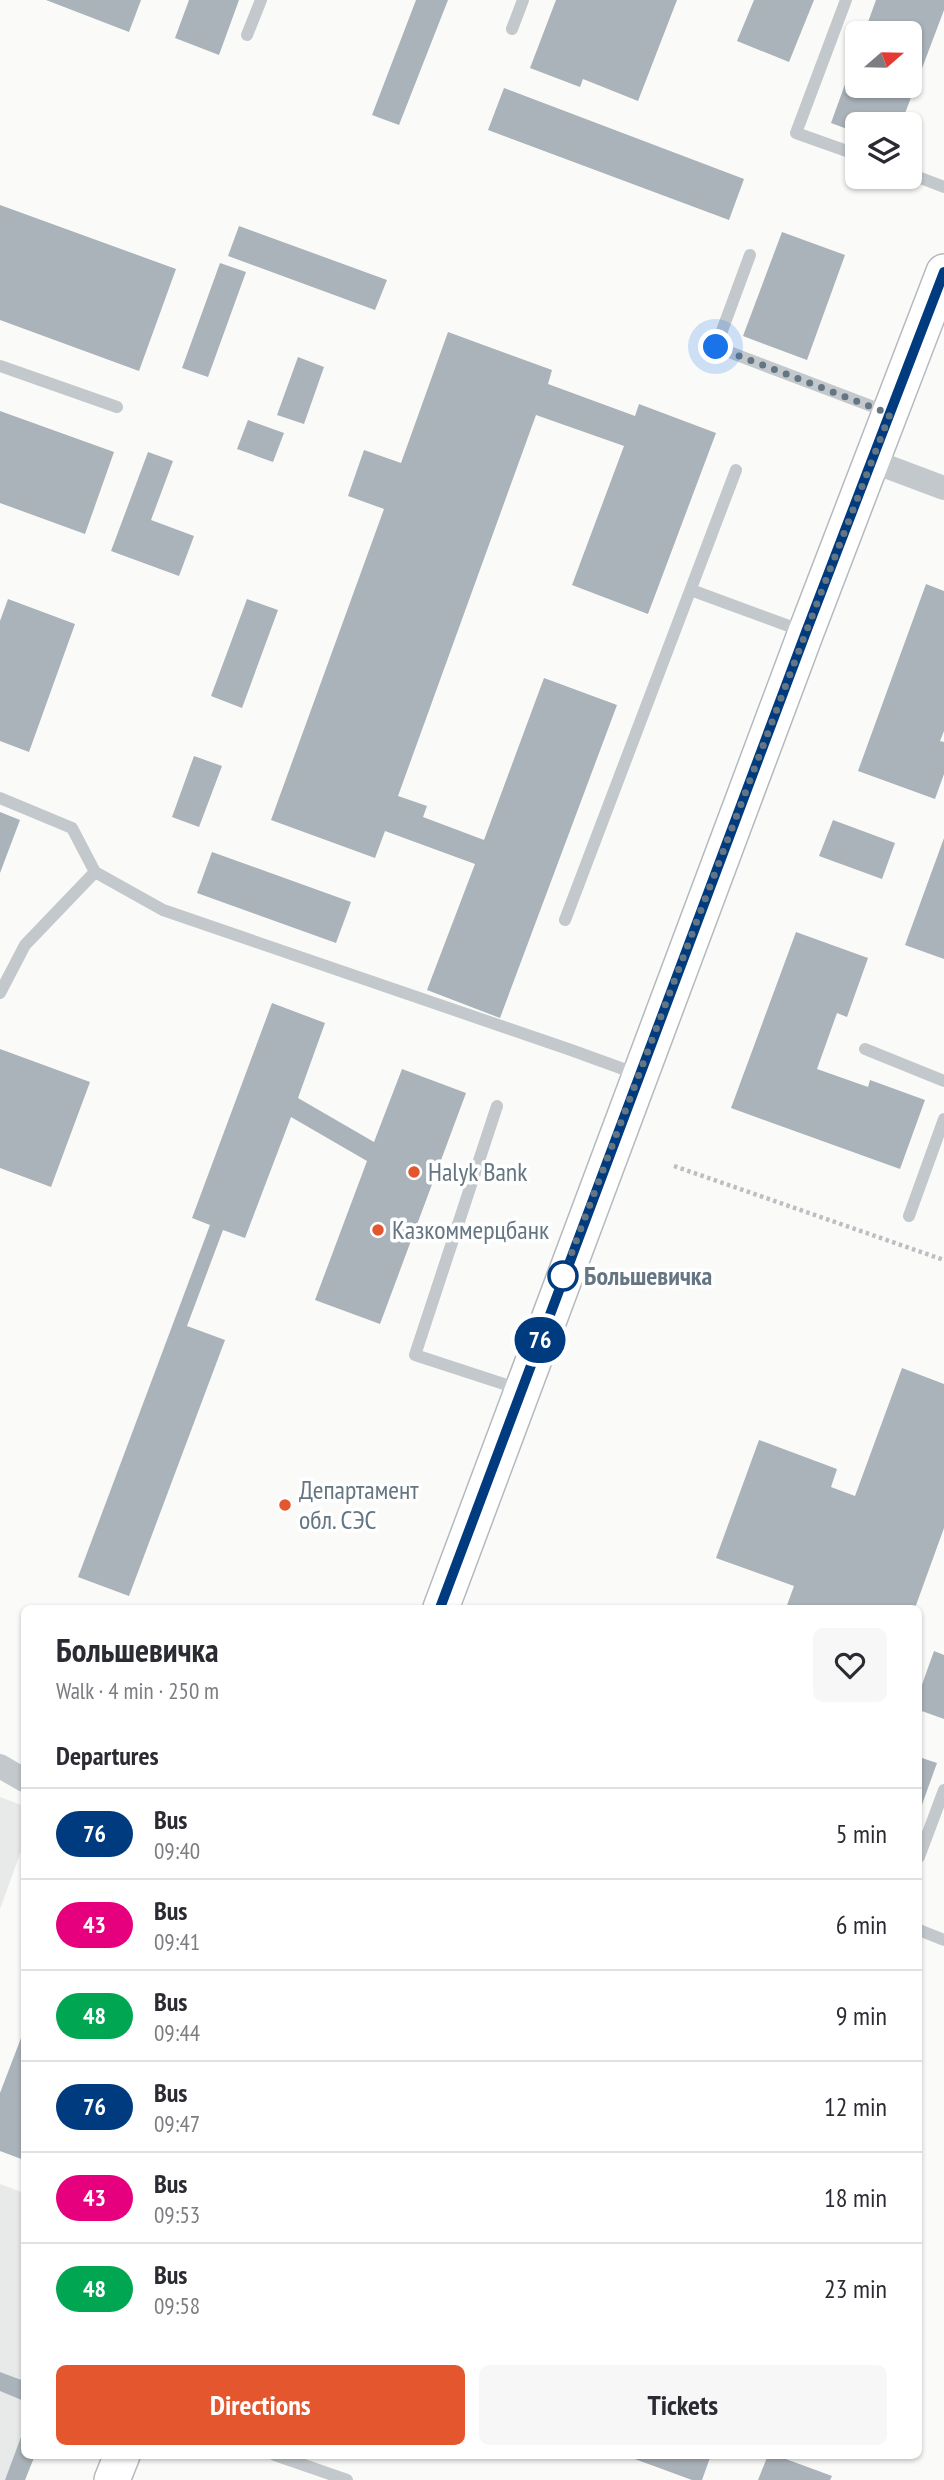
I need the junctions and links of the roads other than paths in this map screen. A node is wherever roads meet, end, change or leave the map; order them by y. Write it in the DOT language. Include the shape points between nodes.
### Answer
graph roads {
  1 [pos="261,0"];
  2 [pos="523,0"];
  3 [pos="846,0"];
  4 [pos="512,29"];
  5 [pos="247,35"];
  6 [pos="845,150"];
  7 [pos="922,179"];
  8 [pos="944,187"];
  9 [pos="750,256"];
  10 [pos="944,272"];
  11 [pos="0,366"];
  12 [pos="117,407"];
  13 [pos="890,414"];
  14 [pos="872,461"];
  15 [pos="737,470"];
  16 [pos="944,488"];
  17 [pos="691,590"];
  18 [pos="806,632"];
  19 [pos="0,798"];
  20 [pos="95,872"];
  21 [pos="565,920"];
  22 [pos="0,993"];
  23 [pos="865,1049"];
  24 [pos="640,1076"];
  25 [pos="944,1081"];
  26 [pos="497,1106"];
  27 [pos="944,1119"];
  28 [pos="909,1216"];
  29 [pos="523,1390"];
  30 [pos="441,1605"];
  31 [pos="0,1766"];
  32 [pos="21,1778"];
  33 [pos="944,1790"];
  34 [pos="922,1849"];
  35 [pos="922,1931"];
  36 [pos="944,1940"];
  37 [pos="120,2459"];
  38 [pos="287,2459"];
  39 [pos="112,2480"];
  40 [pos="347,2480"];
  1 -- 5 [label="lane"];
  2 -- 4 [label="lane"];
  3 -- 6 [label="lane" via="796,133"];
  7 -- 8 [label="lane"];
  9 -- 13 [label="lane" via="716,347"];
  10 -- 13 [label="main road"];
  11 -- 12 [label="lane"];
  13 -- 14 [label="main road"];
  14 -- 16 [label="street"];
  14 -- 18 [label="main road"];
  15 -- 17 [label="lane"];
  17 -- 18 [label="lane"];
  17 -- 21 [label="lane"];
  18 -- 24 [label="main road"];
  19 -- 20 [label="lane" via="72,828"];
  20 -- 22 [label="lane" via="24,945"];
  20 -- 24 [label="lane" via="163,910"];
  23 -- 25 [label="lane"];
  24 -- 29 [label="main road"];
  26 -- 29 [label="lane" via="415,1355"];
  27 -- 28 [label="lane"];
  29 -- 30 [label="main road"];
  31 -- 32 [label="street"];
  33 -- 34 [label="lane"];
  35 -- 36 [label="lane"];
  37 -- 39 [label="main road"];
  38 -- 40 [label="lane"];
}
